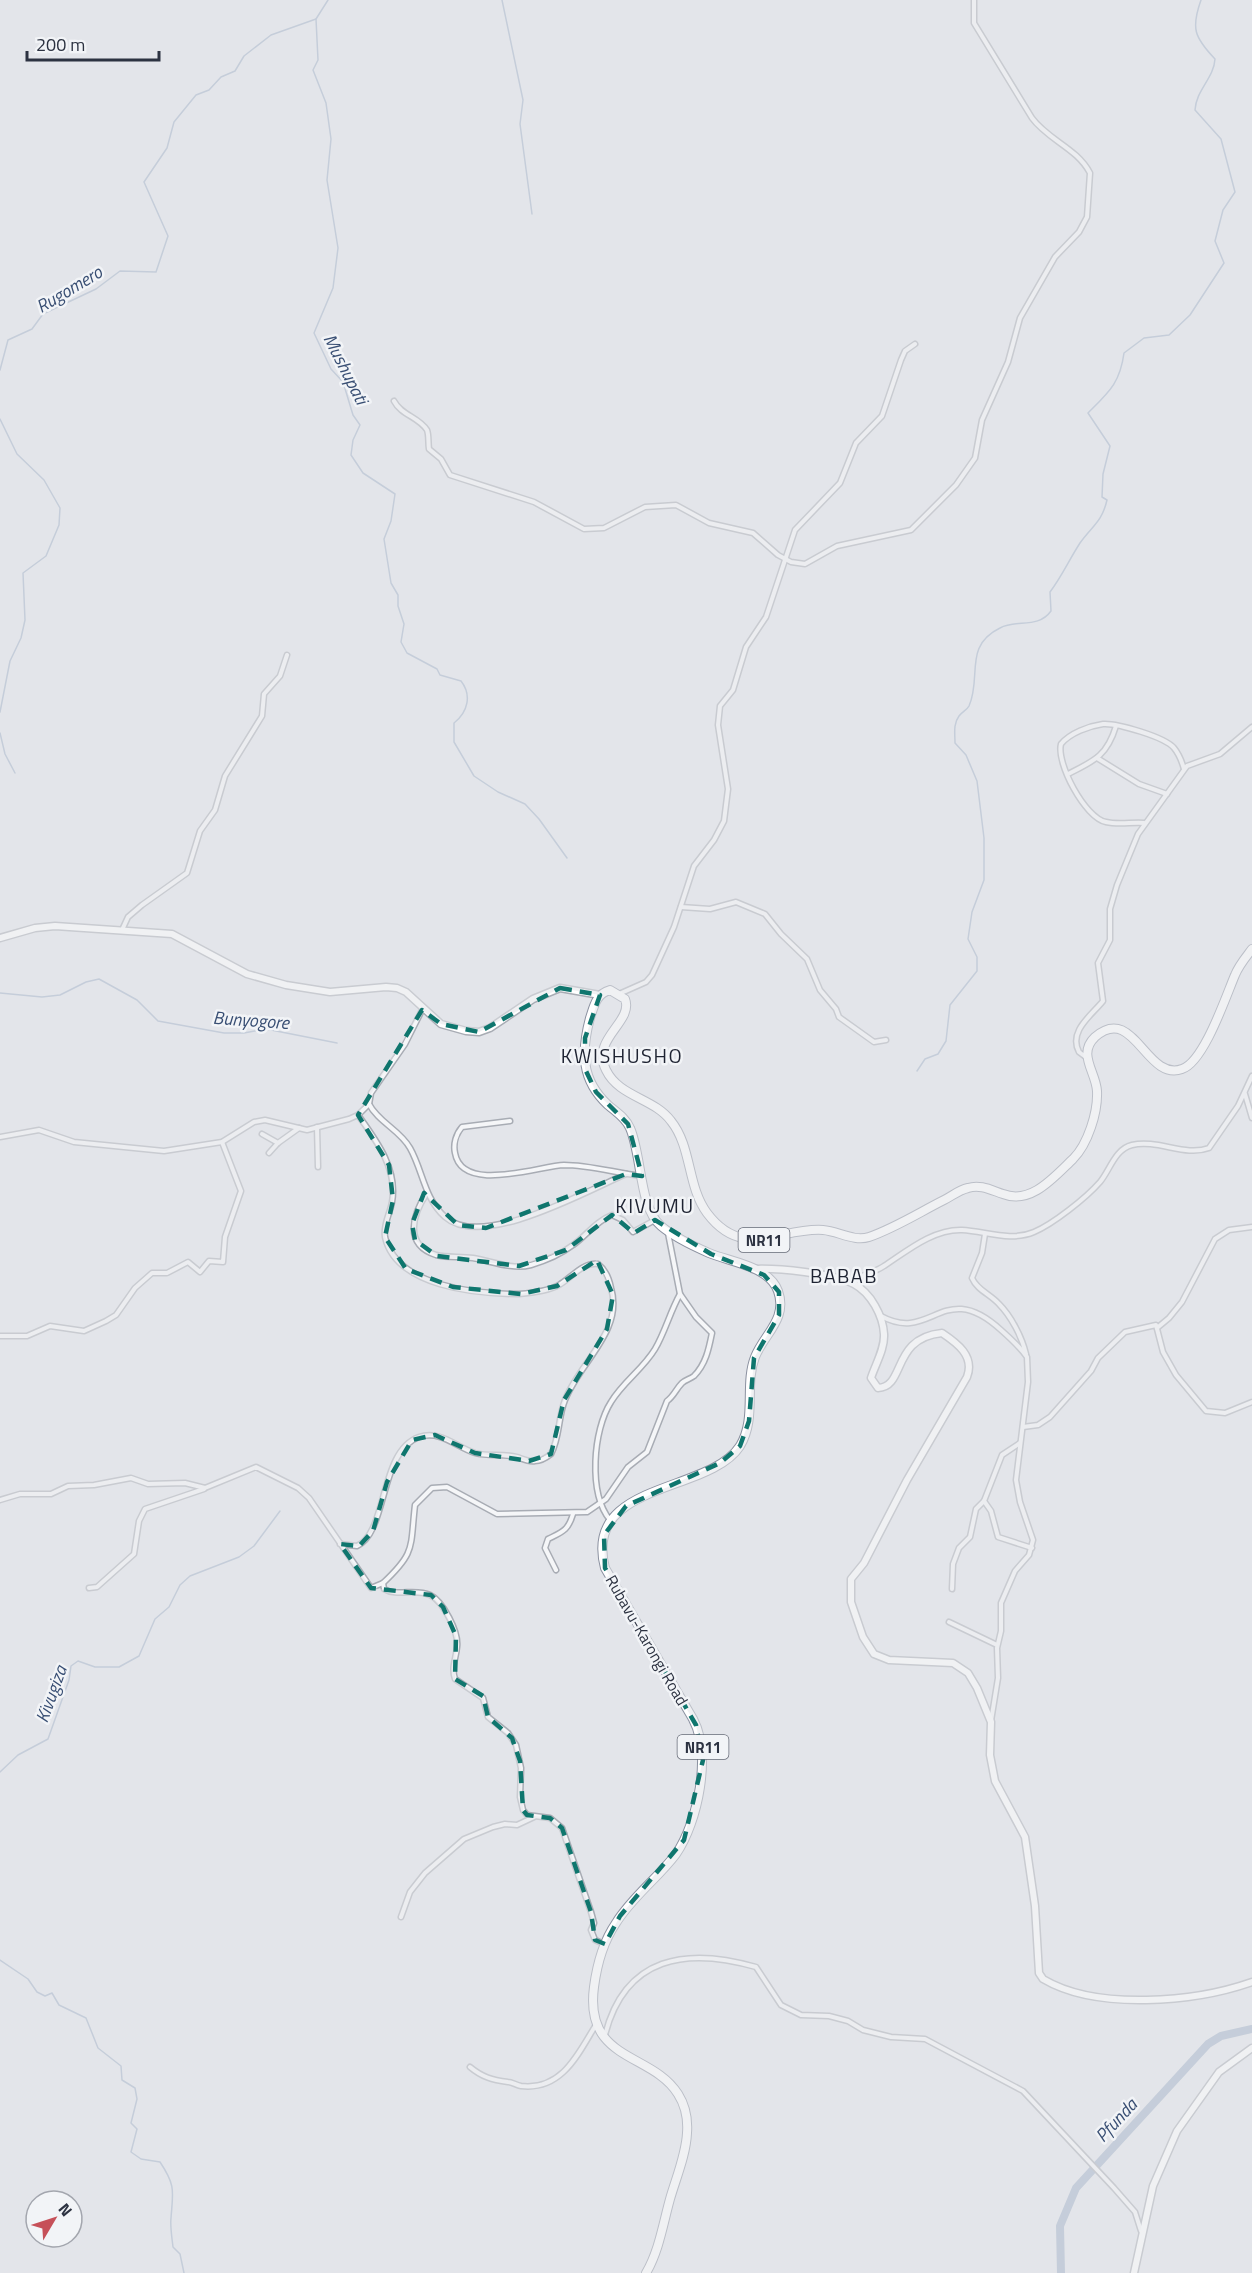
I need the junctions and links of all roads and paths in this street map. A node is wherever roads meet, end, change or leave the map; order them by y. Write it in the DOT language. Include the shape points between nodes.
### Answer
graph roads {
  1 [pos="974,0"];
  2 [pos="915,344"];
  3 [pos="394,401"];
  4 [pos="786,558"];
  5 [pos="287,655"];
  6 [pos="1116,726"];
  7 [pos="1252,727"];
  8 [pos="1097,758"];
  9 [pos="1184,769"];
  10 [pos="1068,774"];
  11 [pos="1167,794"];
  12 [pos="1145,823"];
  13 [pos="681,907"];
  14 [pos="122,931"];
  15 [pos="0,938"];
  16 [pos="1252,949"];
  17 [pos="619,993"];
  18 [pos="600,994"];
  19 [pos="422,1010"];
  20 [pos="886,1040"];
  21 [pos="1088,1059"];
  22 [pos="1252,1076"];
  23 [pos="1245,1094"];
  24 [pos="369,1104"];
  25 [pos="358,1115"];
  26 [pos="1252,1118"];
  27 [pos="510,1121"];
  28 [pos="317,1127"];
  29 [pos="299,1128"];
  30 [pos="262,1134"];
  31 [pos="0,1137"];
  32 [pos="222,1142"];
  33 [pos="278,1143"];
  34 [pos="269,1153"];
  35 [pos="318,1167"];
  36 [pos="626,1174"];
  37 [pos="642,1176"];
  38 [pos="427,1193"];
  39 [pos="655,1221"];
  40 [pos="1252,1227"];
  41 [pos="667,1231"];
  42 [pos="985,1234"];
  43 [pos="753,1269"];
  44 [pos="854,1284"];
  45 [pos="680,1294"];
  46 [pos="877,1313"];
  47 [pos="1157,1328"];
  48 [pos="0,1336"];
  49 [pos="1027,1357"];
  50 [pos="1252,1402"];
  51 [pos="1023,1427"];
  52 [pos="1020,1443"];
  53 [pos="205,1488"];
  54 [pos="0,1500"];
  55 [pos="984,1501"];
  56 [pos="600,1502"];
  57 [pos="573,1514"];
  58 [pos="611,1520"];
  59 [pos="340,1544"];
  60 [pos="1032,1548"];
  61 [pos="556,1570"];
  62 [pos="383,1583"];
  63 [pos="89,1588"];
  64 [pos="952,1589"];
  65 [pos="950,1622"];
  66 [pos="997,1645"];
  67 [pos="991,1722"];
  68 [pos="535,1817"];
  69 [pos="401,1917"];
  70 [pos="605,1944"];
  71 [pos="1252,1982"];
  72 [pos="597,2022"];
  73 [pos="604,2036"];
  74 [pos="1252,2048"];
  75 [pos="470,2067"];
  76 [pos="1135,2212"];
  77 [pos="1147,2212"];
  78 [pos="1141,2231"];
  79 [pos="646,2273"];
  80 [pos="1134,2273"];
  1 -- 4 [label="street" via="974,23 1032,118 1090,172 1087,218 1031,295 1008,362 988,400 978,453 956,485 911,530 837,546 805,564"];
  2 -- 4 [label="street" via="905,351 882,416 856,442 837,488 798,524"];
  3 -- 4 [label="street" via="423,426 429,449 454,478 534,502 584,529 604,528 645,507 676,505 709,523 753,533"];
  4 -- 13 [label="street" via="766,617 746,647 737,683 720,706 718,725 729,789 723,821 694,866"];
  5 -- 14 [label="street" via="280,676 264,694 262,716 225,776 214,810 200,831 187,873 128,917"];
  6 -- 8 [label="street" via="1110,744"];
  6 -- 9 [label="street" via="1166,741 1177,752"];
  6 -- 10 [label="street" via="1095,726 1064,740 1060,750"];
  7 -- 9 [label="street" via="1220,754"];
  8 -- 10 [label="street"];
  8 -- 11 [label="street" via="1139,784"];
  9 -- 11 [label="street"];
  10 -- 12 [label="street" via="1081,801 1099,819"];
  11 -- 12 [label="street"];
  12 -- 21 [label="street" via="1125,860 1113,897 1110,940 1097,967 1103,1001 1083,1021 1076,1040 1079,1052"];
  13 -- 17 [label="street" via="650,978"];
  13 -- 20 [label="street" via="710,909 735,902 765,914 807,959 820,990 838,1017 873,1042"];
  14 -- 15 [label="main road" via="55,926"];
  14 -- 19 [label="main road" via="172,934 247,974 286,985 330,992 397,988"];
  16 -- 21 [label="highway" via="1235,975 1201,1049 1188,1066 1172,1071 1161,1067 1132,1036 1116,1030 1095,1038 1087,1051"];
  17 -- 18 [label="highway" via="610,990"];
  17 -- 21 [label="highway, NR11" via="627,1008 604,1048 607,1073 617,1086 672,1122 704,1209 721,1226 746,1238 769,1239 807,1230 867,1238 969,1187 1015,1197 1033,1193 1074,1158 1086,1138 1097,1094"];
  18 -- 19 [label="main road" via="560,988 533,999 479,1032 441,1024"];
  18 -- 37 [label="highway" via="585,1038 585,1069 596,1092 628,1124"];
  19 -- 24 [label="street" via="405,1044 371,1093"];
  22 -- 23 [label="street"];
  23 -- 26 [label="street"];
  23 -- 42 [label="street" via="1209,1148 1195,1151 1132,1145 1119,1154 1095,1186 1052,1223 1026,1234"];
  24 -- 25 [label="street"];
  24 -- 38 [label="street" via="405,1141"];
  25 -- 28 [label="street"];
  25 -- 59 [label="street" via="389,1165 393,1200 385,1237 400,1265 453,1287 521,1294 557,1286 589,1265 598,1264 614,1295 611,1321 564,1400 551,1454 529,1461 509,1455 475,1453 435,1435 412,1440 387,1482 369,1536 357,1546"];
  27 -- 36 [label="street" via="462,1127 455,1147 461,1164 472,1172 494,1176 566,1165"];
  28 -- 29 [label="street"];
  28 -- 35 [label="street"];
  29 -- 32 [label="street" via="265,1120 254,1122"];
  29 -- 33 [label="street"];
  30 -- 33 [label="street"];
  31 -- 32 [label="street" via="39,1130 74,1142 156,1151"];
  32 -- 48 [label="street" via="242,1191 225,1237 223,1262 209,1261 201,1272 188,1262 167,1272 152,1273 135,1288 116,1315 84,1331 50,1326 27,1336"];
  33 -- 34 [label="street"];
  36 -- 37 [label="street"];
  36 -- 38 [label="street" via="550,1207 486,1228 452,1222"];
  37 -- 39 [label="highway"];
  38 -- 39 [label="street" via="412,1224 415,1240 422,1249 438,1256 469,1257 501,1265 528,1266 553,1256 612,1215 623,1220 633,1232"];
  39 -- 41 [label="highway, NR11"];
  40 -- 47 [label="street" via="1229,1230 1215,1239 1182,1302"];
  41 -- 43 [label="highway, NR11" via="711,1254"];
  41 -- 45 [label="street"];
  42 -- 44 [label="street" via="960,1230 942,1233 911,1247"];
  42 -- 49 [label="street" via="972,1278 974,1284 1009,1316"];
  43 -- 44 [label="main road" via="774,1268"];
  43 -- 58 [label="highway, NR11" via="776,1287 781,1308 776,1324 754,1358 749,1421 740,1446 720,1463 626,1506"];
  44 -- 46 [label="main road" via="867,1295"];
  45 -- 56 [label="street" via="653,1352 607,1409 596,1466 595,1490"];
  45 -- 56 [label="street" via="712,1333 710,1347 702,1365 682,1382 664,1406 647,1452 628,1467 609,1496"];
  46 -- 49 [label="street" via="900,1324 946,1310 970,1309 995,1325"];
  46 -- 67 [label="main road" via="884,1335 872,1378 876,1387 882,1389 890,1383 914,1342 942,1333 962,1348 969,1371 864,1563 851,1579 852,1608 868,1647 879,1657 953,1663 964,1669"];
  47 -- 50 [label="street" via="1163,1352 1176,1375 1206,1411 1225,1413"];
  47 -- 51 [label="street" via="1146,1326 1125,1332 1098,1358 1050,1417 1038,1425"];
  49 -- 51 [label="street"];
  51 -- 52 [label="street"];
  52 -- 55 [label="street" via="1002,1455"];
  52 -- 60 [label="street" via="1017,1492 1033,1540"];
  53 -- 54 [label="street" via="181,1483 148,1484 131,1478"];
  53 -- 59 [label="street" via="252,1467 264,1469 309,1498"];
  53 -- 63 [label="street" via="145,1509 134,1554 97,1587"];
  55 -- 60 [label="street" via="998,1537"];
  55 -- 64 [label="street" via="976,1509 970,1537 959,1548 952,1564"];
  56 -- 57 [label="street" via="587,1512"];
  56 -- 58 [label="street"];
  57 -- 61 [label="street" via="572,1522 561,1534 548,1539 545,1548"];
  57 -- 62 [label="street" via="497,1514 481,1508 456,1489 432,1488 415,1505 412,1548"];
  58 -- 70 [label="highway, Rubavu-Karongi Road / NR11" via="603,1544 605,1568 696,1725 703,1760 684,1840 620,1916"];
  59 -- 62 [label="street" via="369,1586 374,1589"];
  60 -- 66 [label="street" via="1015,1571 1001,1603"];
  62 -- 68 [label="street" via="391,1593 431,1595 442,1607 458,1646 454,1679 480,1695 488,1717 512,1738 520,1761 523,1810"];
  65 -- 66 [label="street"];
  66 -- 67 [label="street" via="998,1678"];
  67 -- 71 [label="main road" via="990,1755 995,1780 1025,1836 1039,1973 1043,1979 1088,1997 1119,1998 1196,1996"];
  68 -- 69 [label="street" via="464,1839 425,1873 410,1892"];
  68 -- 70 [label="street" via="550,1818 562,1828 591,1912 591,1930 595,1940"];
  70 -- 72 [label="highway, Rubavu-Karongi Road / NR11" via="594,1991"];
  72 -- 73 [label="highway, Rubavu-Karongi Road / NR11"];
  72 -- 75 [label="street" via="571,2067 551,2081 521,2086 487,2078"];
  73 -- 76 [label="street" via="618,1999 663,1961 725,1958 756,1967 781,2005 801,2015 829,2016 863,2030 925,2040 1023,2091"];
  73 -- 79 [label="highway, Rubavu-Karongi Road / NR11" via="619,2052 668,2081 685,2109 685,2146"];
  74 -- 77 [label="main road" via="1219,2072 1180,2127 1154,2181"];
  76 -- 77 [label="street"];
  76 -- 78 [label="street"];
  77 -- 78 [label="main road"];
  78 -- 80 [label="main road"];
}
